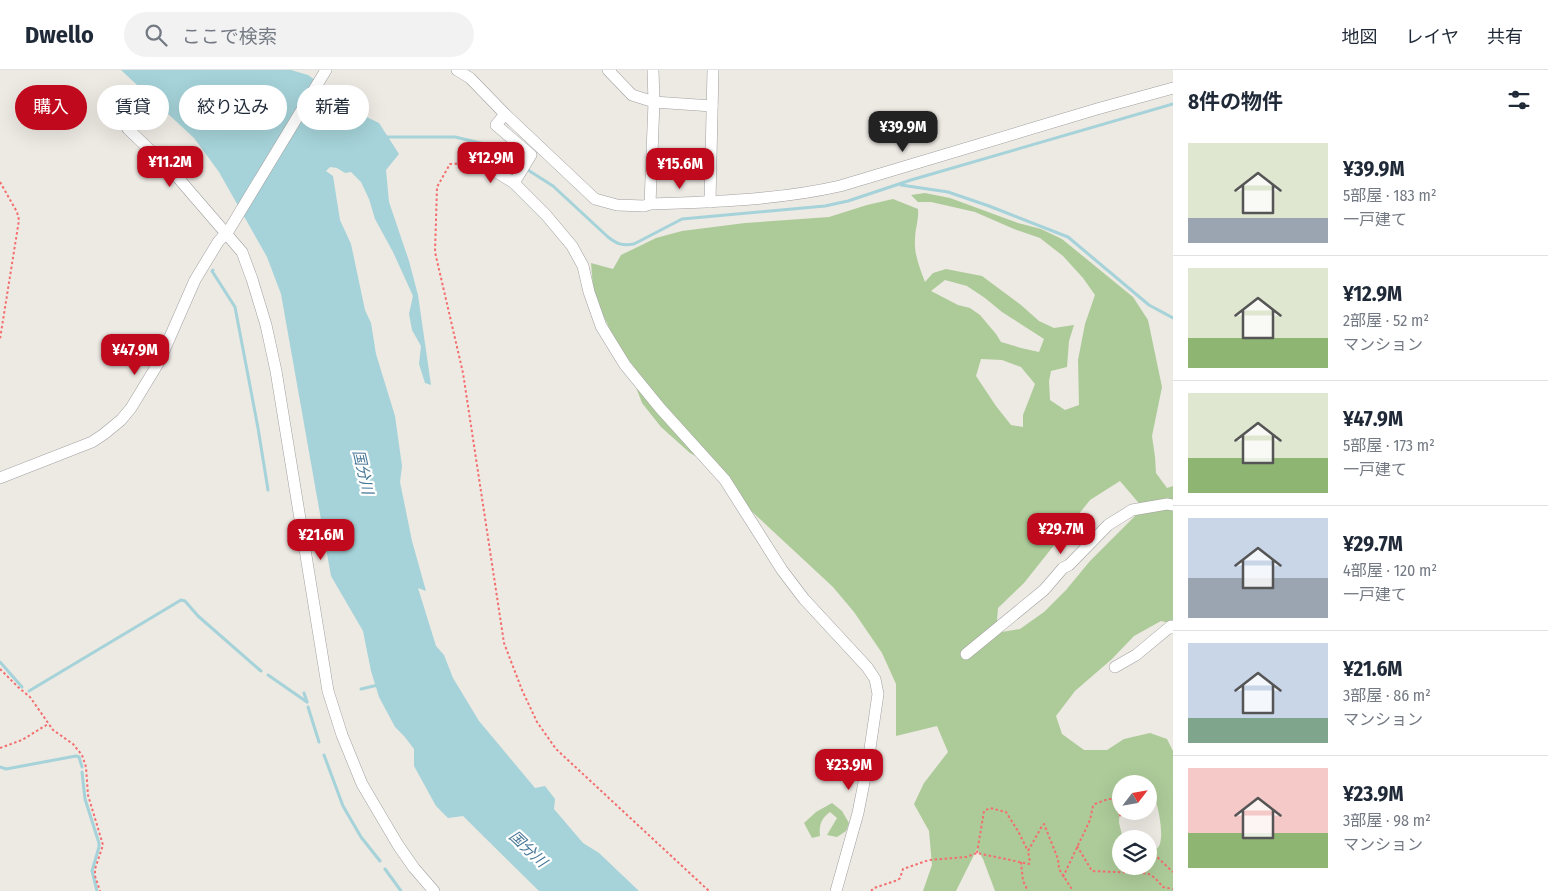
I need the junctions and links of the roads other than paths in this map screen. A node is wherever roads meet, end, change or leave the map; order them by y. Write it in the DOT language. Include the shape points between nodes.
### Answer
graph roads {
  1 [pos="326,70"];
  2 [pos="457,70"];
  3 [pos="608,70"];
  4 [pos="653,70"];
  5 [pos="713,70"];
  6 [pos="1173,88"];
  7 [pos="654,102"];
  8 [pos="712,106"];
  9 [pos="505,114"];
  10 [pos="129,130"];
  11 [pos="482,163"];
  12 [pos="516,179"];
  13 [pos="710,202"];
  14 [pos="650,204"];
  15 [pos="227,232"];
  16 [pos="0,478"];
  17 [pos="1173,505"];
  18 [pos="1173,628"];
  19 [pos="966,654"];
  20 [pos="1115,667"];
  21 [pos="434,891"];
  22 [pos="836,891"];
  1 -- 15 [label="street"];
  2 -- 9 [label="street" via="470,78"];
  3 -- 7 [label="street" via="632,95"];
  4 -- 7 [label="street"];
  5 -- 8 [label="street"];
  6 -- 13 [label="street" via="812,193"];
  7 -- 8 [label="street"];
  7 -- 14 [label="street"];
  8 -- 13 [label="street"];
  9 -- 12 [label="street" via="496,125 531,155"];
  9 -- 14 [label="street" via="595,199 617,205"];
  10 -- 15 [label="street" via="173,172"];
  11 -- 12 [label="street"];
  12 -- 22 [label="street" via="572,246 583,266 601,326 625,365 725,480 782,570 875,679 878,694 868,762 858,813"];
  13 -- 14 [label="street"];
  15 -- 16 [label="street" via="189,290 159,362 121,420 92,442"];
  15 -- 21 [label="street" via="242,252 266,325 328,691 362,784 414,868"];
  17 -- 19 [label="street" via="1132,510 1108,524 1044,590"];
  18 -- 20 [label="street" via="1171,626 1136,655"];
}
